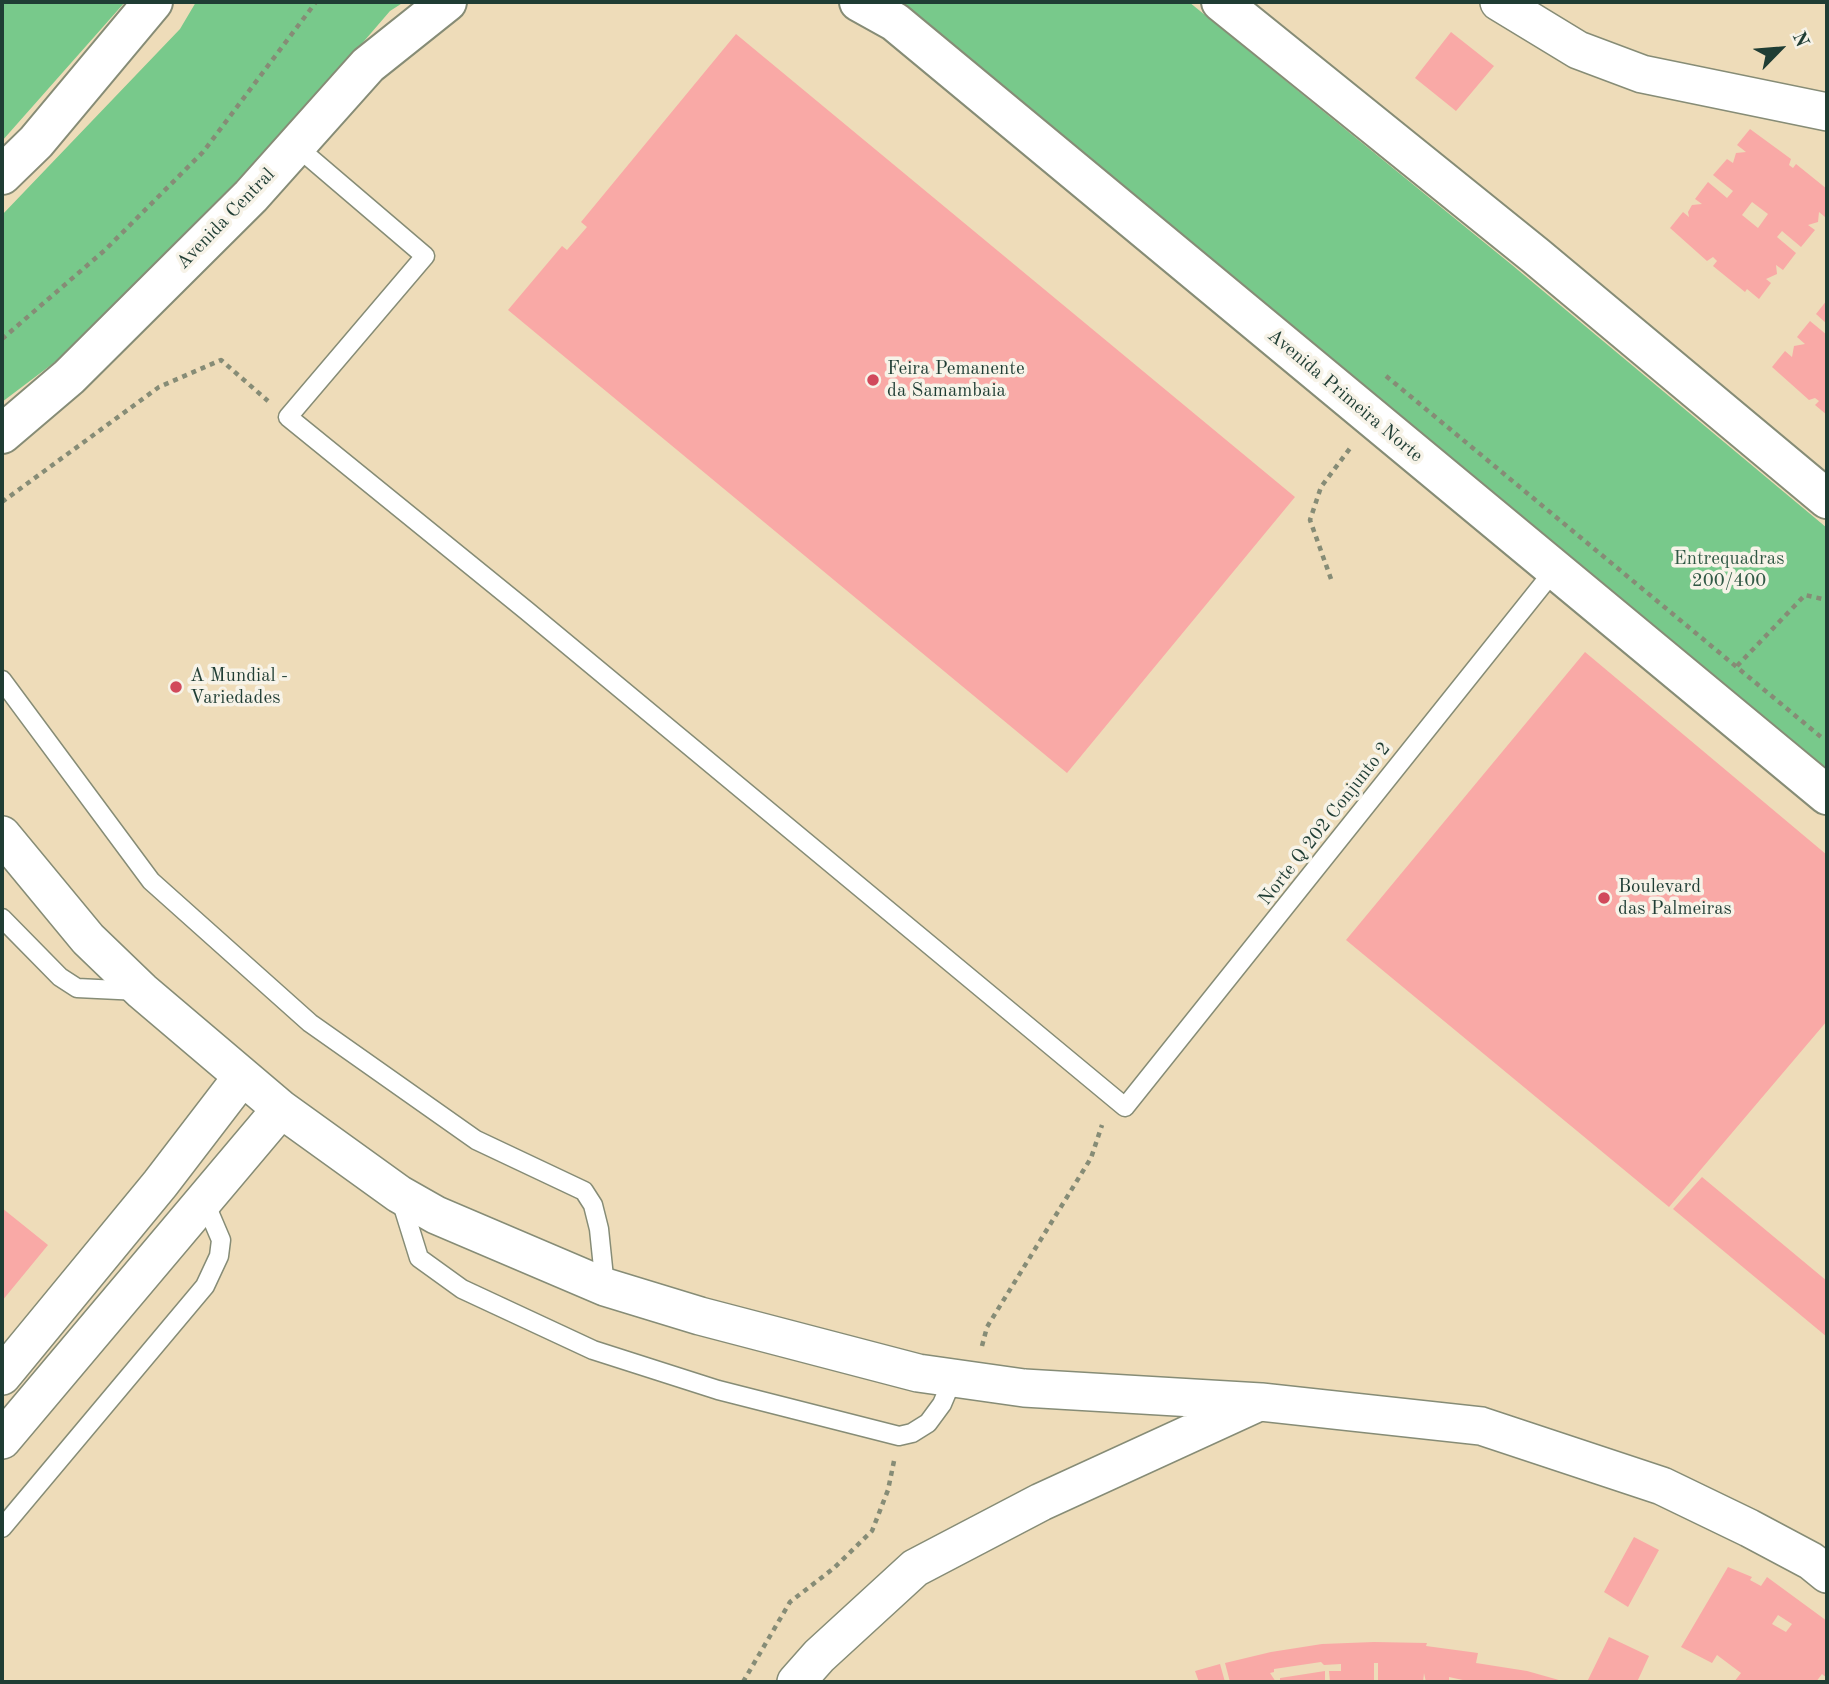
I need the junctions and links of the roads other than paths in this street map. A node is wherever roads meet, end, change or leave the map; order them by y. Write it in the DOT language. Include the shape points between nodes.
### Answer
graph roads {
  1 [pos="153,2"];
  2 [pos="447,2"];
  3 [pos="859,2"];
  4 [pos="1221,2"];
  5 [pos="1500,2"];
  6 [pos="1827,112"];
  7 [pos="295,145"];
  8 [pos="2,175"];
  9 [pos="2,434"];
  10 [pos="1827,499"];
  11 [pos="1556,568"];
  12 [pos="2,680"];
  13 [pos="1827,795"];
  14 [pos="2,835"];
  15 [pos="2,918"];
  16 [pos="142,991"];
  17 [pos="242,1077"];
  18 [pos="281,1110"];
  19 [pos="399,1194"];
  20 [pos="204,1200"];
  21 [pos="605,1287"];
  22 [pos="2,1377"];
  23 [pos="963,1380"];
  24 [pos="1261,1402"];
  25 [pos="2,1440"];
  26 [pos="2,1528"];
  27 [pos="1827,1574"];
  28 [pos="796,1682"];
  1 -- 8 [label="main road" via="36,142"];
  2 -- 7 [label="main road, Avenida Central" via="368,65"];
  3 -- 11 [label="main road, Avenida Primeira Norte" via="895,22"];
  4 -- 10 [label="main road"];
  5 -- 6 [label="street" via="1578,50 1642,74"];
  7 -- 9 [label="main road, Avenida Central" via="251,196 69,377"];
  7 -- 11 [label="lane, Norte Q 202 Conjunto 2" via="425,256 288,418 1125,1107"];
  11 -- 13 [label="main road, Avenida Primeira Norte"];
  12 -- 21 [label="lane" via="150,881 310,1023 476,1140 584,1191 599,1229"];
  14 -- 16 [label="street" via="88,939"];
  15 -- 16 [label="lane" via="77,988"];
  16 -- 17 [label="street"];
  17 -- 18 [label="street"];
  17 -- 22 [label="street"];
  18 -- 19 [label="street"];
  18 -- 20 [label="street"];
  19 -- 21 [label="street" via="436,1215"];
  19 -- 23 [label="lane" via="419,1258 461,1289 593,1350 718,1390 898,1436 928,1423"];
  20 -- 25 [label="street"];
  20 -- 26 [label="lane" via="221,1240 205,1286"];
  21 -- 23 [label="street" via="892,1367"];
  23 -- 24 [label="street"];
  24 -- 27 [label="street" via="1481,1426 1662,1486 1811,1561"];
  24 -- 28 [label="street" via="1041,1502 915,1568"];
}
